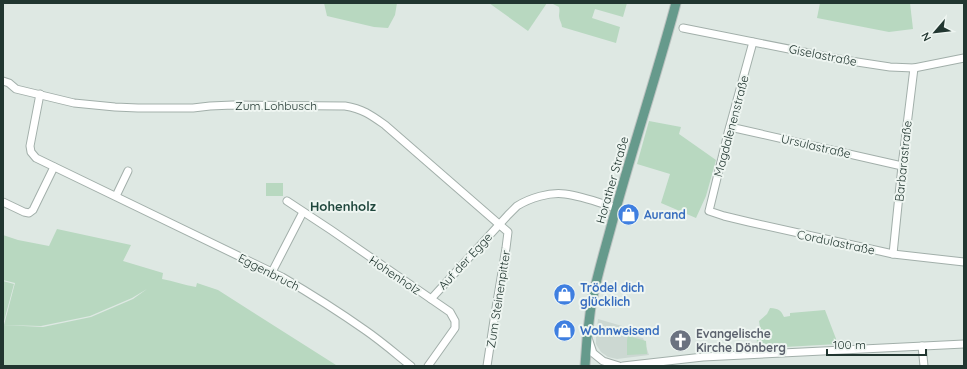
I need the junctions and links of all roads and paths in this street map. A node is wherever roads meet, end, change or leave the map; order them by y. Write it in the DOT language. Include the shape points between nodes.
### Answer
graph roads {
  1 [pos="676,3"];
  2 [pos="683,28"];
  3 [pos="753,42"];
  4 [pos="964,58"];
  5 [pos="914,68"];
  6 [pos="3,81"];
  7 [pos="40,94"];
  8 [pos="730,126"];
  9 [pos="902,166"];
  10 [pos="54,167"];
  11 [pos="128,171"];
  12 [pos="116,196"];
  13 [pos="286,201"];
  14 [pos="3,202"];
  15 [pos="616,208"];
  16 [pos="709,211"];
  17 [pos="303,212"];
  18 [pos="500,224"];
  19 [pos="508,232"];
  20 [pos="893,254"];
  21 [pos="964,262"];
  22 [pos="272,272"];
  23 [pos="431,299"];
  24 [pos="586,335"];
  25 [pos="964,344"];
  26 [pos="922,346"];
  27 [pos="411,366"];
  28 [pos="428,366"];
  29 [pos="487,366"];
  30 [pos="585,366"];
  31 [pos="620,366"];
  32 [pos="623,366"];
  33 [pos="924,366"];
  1 -- 15 [label="main road, Horather Straße"];
  2 -- 3 [label="street, Giselastraße"];
  3 -- 5 [label="street, Giselastraße" via="844,60"];
  3 -- 8 [label="street, Magdalenenstraße"];
  4 -- 5 [label="street, Giselastraße"];
  5 -- 9 [label="street, Barbarastraße"];
  6 -- 7 [label="street, Zum Lohbusch" via="16,89"];
  7 -- 10 [label="street, Eggenbruch" via="31,152 36,158"];
  7 -- 18 [label="street, Zum Lohbusch" via="74,103 115,107 294,105 357,108 385,125"];
  8 -- 9 [label="street, Ursulastraße"];
  8 -- 16 [label="street, Magdalenenstraße"];
  9 -- 20 [label="street, Barbarastraße"];
  10 -- 12 [label="street, Eggenbruch"];
  10 -- 14 [label="street" via="33,210 29,213"];
  11 -- 12 [label="street"];
  12 -- 22 [label="street, Eggenbruch"];
  13 -- 17 [label="street, Hohenholz"];
  15 -- 18 [label="street, Auf der Egge" via="582,197 556,194 527,201 516,207"];
  15 -- 24 [label="main road, Horather Straße" via="593,296"];
  16 -- 20 [label="street, Cordulastraße"];
  17 -- 22 [label="street"];
  17 -- 23 [label="street, Hohenholz"];
  18 -- 19 [label="street, Zum Lohbusch"];
  18 -- 23 [label="street, Auf der Egge"];
  19 -- 29 [label="street, Zum Steinenpitter"];
  20 -- 21 [label="street, Cordulastraße"];
  22 -- 27 [label="street, Eggenbruch" via="347,317"];
  23 -- 28 [label="street, Hohenholz" via="450,312 455,320 455,328"];
  24 -- 30 [label="main road, Horather Straße"];
  24 -- 31 [label="street" via="593,353 603,361"];
  25 -- 26 [label="street"];
  26 -- 32 [label="street" via="703,358"];
  26 -- 33 [label="street"];
}
